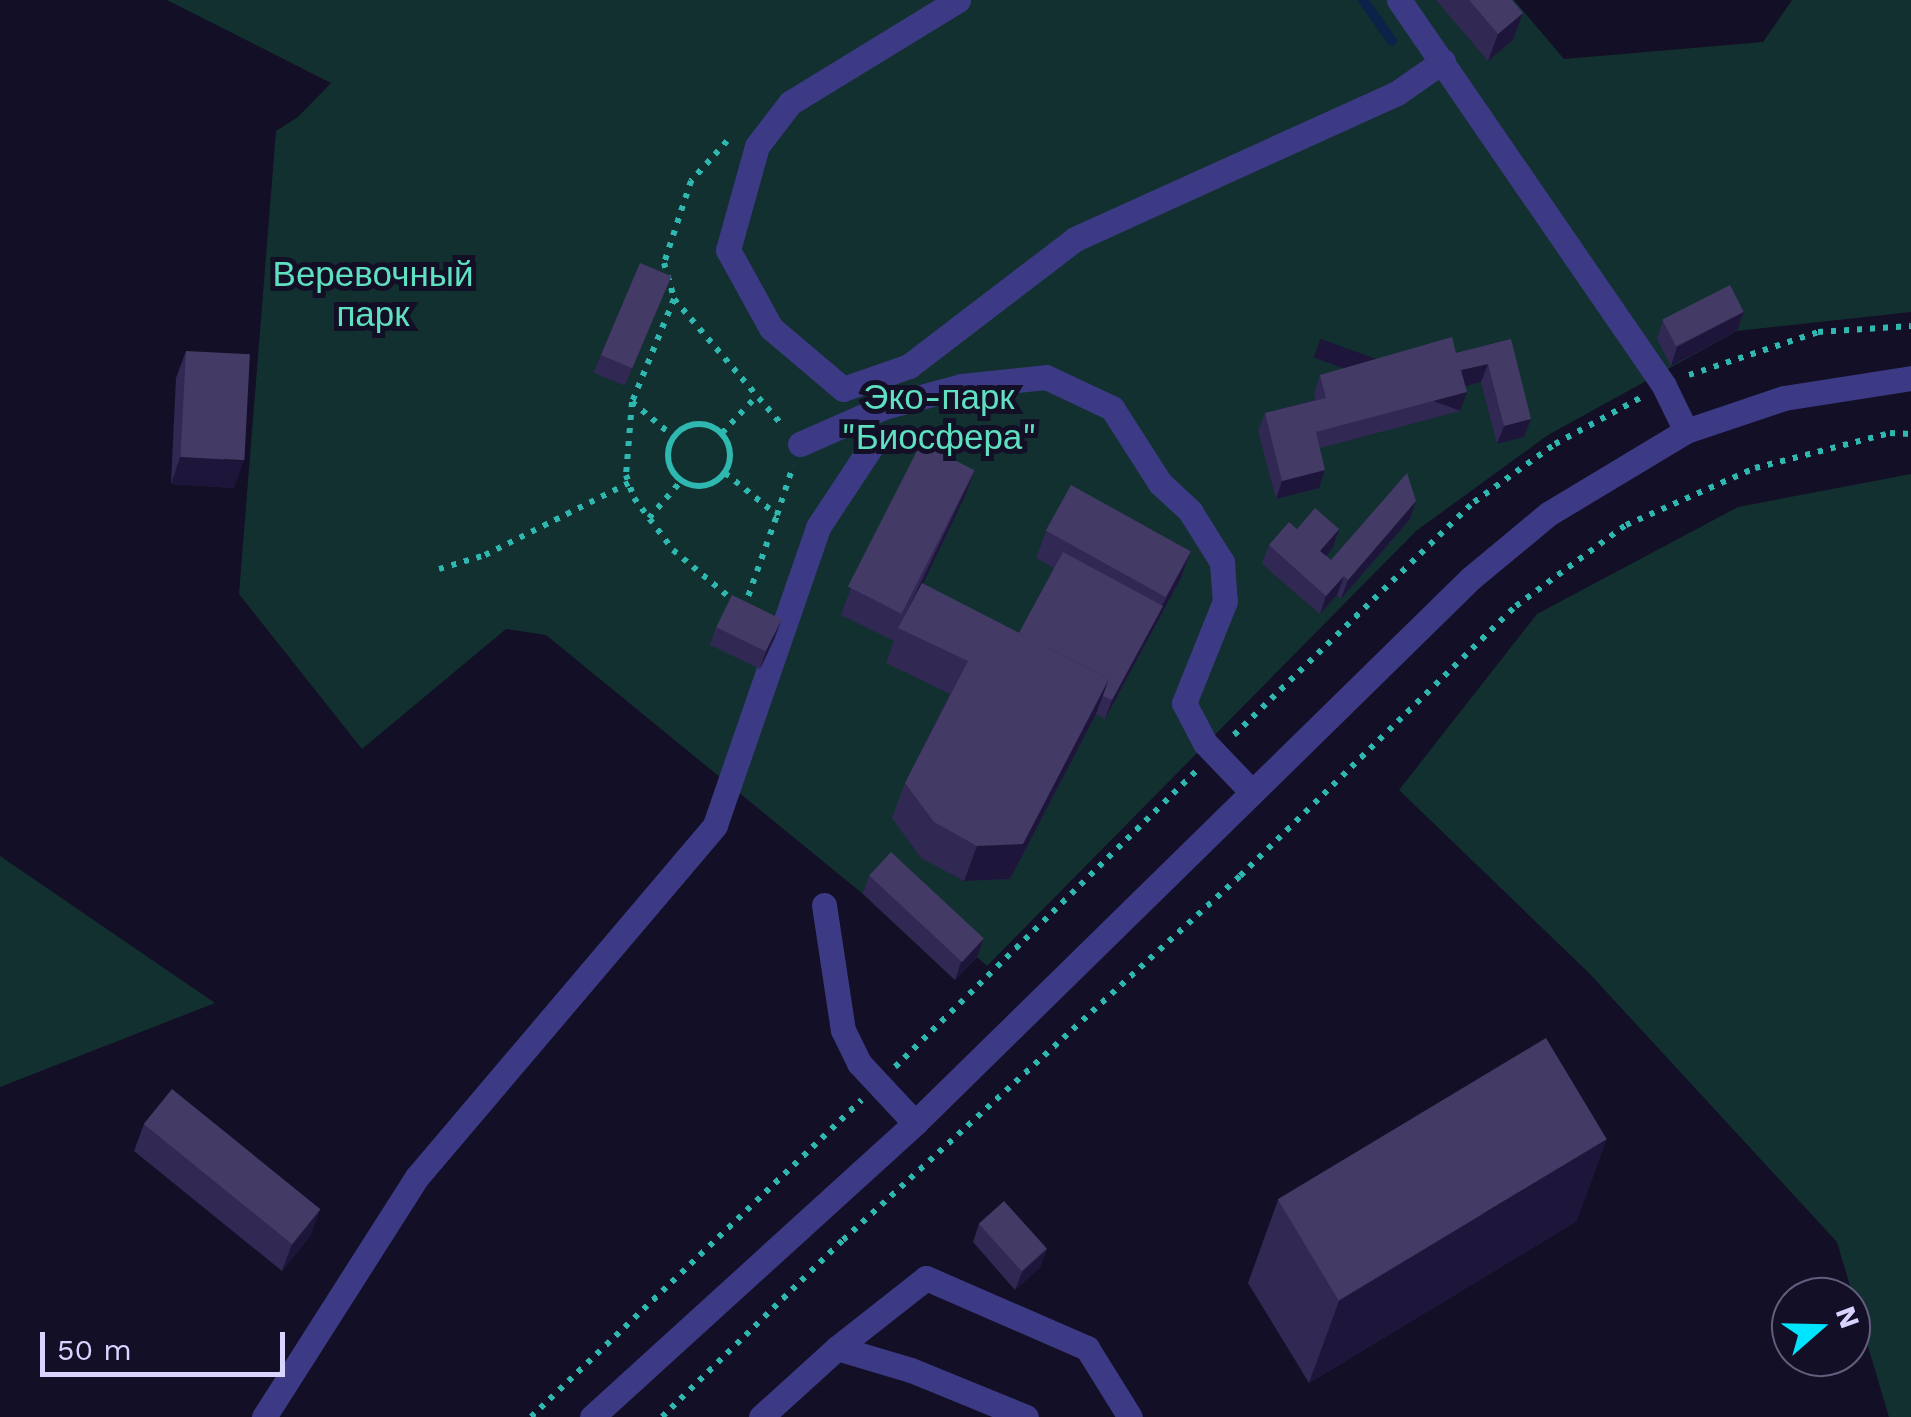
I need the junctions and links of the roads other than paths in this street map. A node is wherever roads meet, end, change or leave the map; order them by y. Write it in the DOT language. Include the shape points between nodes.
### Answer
graph roads {
  1 [pos="958,0"];
  2 [pos="1399,0"];
  3 [pos="1443,61"];
  4 [pos="1911,378"];
  5 [pos="1686,431"];
  6 [pos="800,444"];
  7 [pos="870,448"];
  8 [pos="1252,792"];
  9 [pos="824,905"];
  10 [pos="915,1122"];
  11 [pos="837,1348"];
  12 [pos="264,1417"];
  13 [pos="592,1417"];
  14 [pos="761,1417"];
  15 [pos="1026,1417"];
  16 [pos="1130,1417"];
  1 -- 3 [label="street" via="790,103 757,146 728,250 771,328 843,388 909,366 1075,239 1397,93"];
  2 -- 3 [label="street"];
  3 -- 5 [label="street" via="1664,386"];
  4 -- 5 [label="street" via="1784,398"];
  5 -- 8 [label="street" via="1548,514"];
  6 -- 8 [label="street" via="884,407 962,386 1046,378 1112,408 1222,562 1225,601 1184,703 1215,753"];
  7 -- 12 [label="street" via="818,527 715,825 417,1177"];
  8 -- 10 [label="street"];
  9 -- 10 [label="street" via="843,1030 859,1062"];
  10 -- 13 [label="street"];
  11 -- 14 [label="street"];
  11 -- 15 [label="street"];
  11 -- 16 [label="street" via="926,1278 1087,1348"];
}
